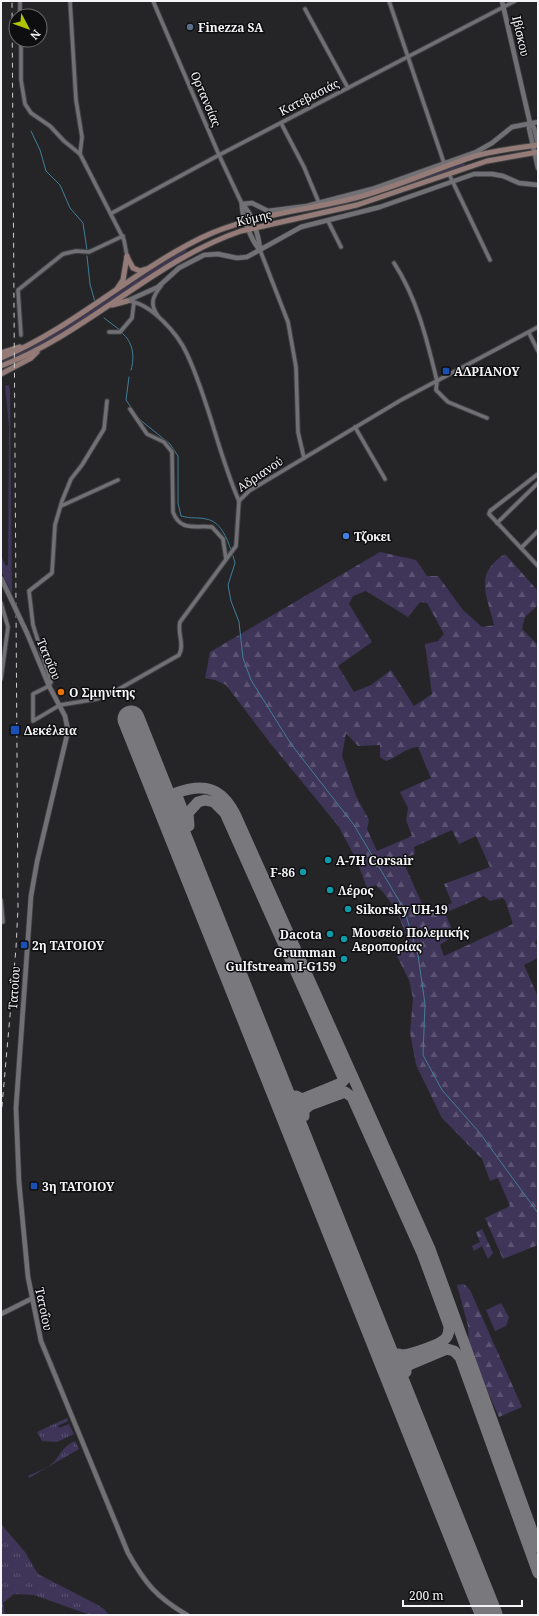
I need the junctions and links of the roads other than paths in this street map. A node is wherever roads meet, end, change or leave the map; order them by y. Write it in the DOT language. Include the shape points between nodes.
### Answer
graph roads {
  1 [pos="70,1"];
  2 [pos="153,1"];
  3 [pos="389,1"];
  4 [pos="502,1"];
  5 [pos="516,1"];
  6 [pos="504,8"];
  7 [pos="305,9"];
  8 [pos="21,48"];
  9 [pos="408,57"];
  10 [pos="348,88"];
  11 [pos="538,122"];
  12 [pos="281,123"];
  13 [pos="530,123"];
  14 [pos="536,145"];
  15 [pos="536,152"];
  16 [pos="80,154"];
  17 [pos="218,155"];
  18 [pos="444,163"];
  19 [pos="538,168"];
  20 [pos="449,174"];
  21 [pos="452,181"];
  22 [pos="538,185"];
  23 [pos="319,203"];
  24 [pos="242,204"];
  25 [pos="112,214"];
  26 [pos="249,221"];
  27 [pos="328,221"];
  28 [pos="252,228"];
  29 [pos="123,236"];
  30 [pos="341,247"];
  31 [pos="260,250"];
  32 [pos="127,256"];
  33 [pos="490,260"];
  34 [pos="394,263"];
  35 [pos="153,266"];
  36 [pos="166,280"];
  37 [pos="113,293"];
  38 [pos="127,301"];
  39 [pos="134,302"];
  40 [pos="107,306"];
  41 [pos="159,318"];
  42 [pos="538,327"];
  43 [pos="108,332"];
  44 [pos="529,333"];
  45 [pos="21,334"];
  46 [pos="36,342"];
  47 [pos="38,349"];
  48 [pos="538,351"];
  49 [pos="1,353"];
  50 [pos="1,358"];
  51 [pos="1,366"];
  52 [pos="1,374"];
  53 [pos="436,381"];
  54 [pos="107,401"];
  55 [pos="130,409"];
  56 [pos="487,418"];
  57 [pos="355,427"];
  58 [pos="304,458"];
  59 [pos="538,474"];
  60 [pos="385,479"];
  61 [pos="118,480"];
  62 [pos="538,483"];
  63 [pos="239,501"];
  64 [pos="60,506"];
  65 [pos="496,523"];
  66 [pos="538,531"];
  67 [pos="521,548"];
  68 [pos="226,559"];
  69 [pos="538,566"];
  70 [pos="1,577"];
  71 [pos="1,603"];
  72 [pos="1,678"];
  73 [pos="50,686"];
  74 [pos="60,705"];
  75 [pos="1,900"];
  76 [pos="1,921"];
  77 [pos="31,1299"];
  78 [pos="1,1314"];
  79 [pos="187,1615"];
  1 -- 16 [label="street" via="76,100 82,137"];
  2 -- 17 [label="street, Ορτανσίας"];
  3 -- 9 [label="street"];
  4 -- 6 [label="street, Ιβίσκου"];
  5 -- 6 [label="street, Κατεβασιάς"];
  6 -- 9 [label="street, Κατεβασιάς"];
  6 -- 13 [label="street, Ιβίσκου"];
  7 -- 10 [label="street"];
  8 -- 16 [label="street" via="21,80 25,104 30,113 50,126"];
  9 -- 10 [label="street, Κατεβασιάς"];
  9 -- 18 [label="street"];
  10 -- 12 [label="street, Κατεβασιάς"];
  11 -- 13 [label="street"];
  12 -- 17 [label="street, Κατεβασιάς"];
  12 -- 23 [label="street"];
  13 -- 14 [label="street, Ιβίσκου" via="529,128"];
  13 -- 18 [label="street" via="512,127 485,148"];
  14 -- 15 [label="street, Ιβίσκου"];
  14 -- 26 [label="main road, Κύμης" via="476,156 356,198"];
  15 -- 19 [label="street, Ιβίσκου"];
  15 -- 20 [label="main road, Κύμης" via="487,161"];
  16 -- 25 [label="street"];
  17 -- 24 [label="street, Ορτανσίας"];
  17 -- 25 [label="street, Κατεβασιάς"];
  18 -- 23 [label="street" via="372,189"];
  20 -- 21 [label="street"];
  20 -- 28 [label="main road, Κύμης" via="357,205"];
  21 -- 22 [label="street" via="487,173 519,183"];
  21 -- 27 [label="street" via="380,207"];
  21 -- 33 [label="street"];
  23 -- 24 [label="street" via="268,211 252,203"];
  24 -- 26 [label="street" via="241,209"];
  25 -- 29 [label="street"];
  26 -- 28 [label="street"];
  26 -- 35 [label="main road, Κύμης" via="202,238"];
  27 -- 30 [label="street"];
  27 -- 31 [label="street" via="293,230"];
  28 -- 31 [label="street" via="256,245"];
  28 -- 40 [label="main road, Κύμης" via="223,237 188,253"];
  29 -- 32 [label="street"];
  29 -- 45 [label="street" via="89,252 63,254 18,290"];
  31 -- 36 [label="street" via="243,258 218,254 204,255 179,268"];
  31 -- 58 [label="street" via="288,322 296,367 298,432"];
  32 -- 35 [label="main road" via="137,270 143,271"];
  32 -- 37 [label="main road" via="123,280"];
  34 -- 53 [label="street" via="413,299"];
  35 -- 37 [label="main road, Κύμης"];
  36 -- 38 [label="street" via="150,291"];
  36 -- 41 [label="street" via="152,300"];
  37 -- 46 [label="main road, Κύμης"];
  38 -- 39 [label="street"];
  38 -- 40 [label="main road"];
  39 -- 41 [label="street"];
  39 -- 43 [label="street" via="132,318 120,332"];
  40 -- 47 [label="main road, Κύμης"];
  41 -- 63 [label="street" via="177,337 187,354"];
  42 -- 44 [label="street, Αδριανού"];
  44 -- 48 [label="street"];
  44 -- 53 [label="street, Αδριανού"];
  46 -- 49 [label="main road"];
  46 -- 50 [label="main road, Κύμης"];
  47 -- 51 [label="main road, Κύμης"];
  47 -- 52 [label="main road" via="31,358"];
  53 -- 56 [label="street" via="436,390 445,400"];
  53 -- 57 [label="street, Αδριανού"];
  54 -- 64 [label="street" via="104,429 80,469 71,479"];
  55 -- 68 [label="street" via="147,434 164,442 172,452 173,512 177,519 188,527 212,527 223,539"];
  57 -- 58 [label="street, Αδριανού"];
  57 -- 60 [label="street"];
  58 -- 63 [label="street, Αδριανού" via="249,491"];
  59 -- 65 [label="street" via="490,511 489,514"];
  61 -- 64 [label="street"];
  62 -- 65 [label="street"];
  63 -- 68 [label="street, Αδριανού" via="237,542"];
  64 -- 73 [label="street" via="55,526 52,573 31,589 29,595 33,625 52,682"];
  65 -- 67 [label="street"];
  66 -- 67 [label="street"];
  67 -- 69 [label="street"];
  68 -- 74 [label="street, Αδριανού" via="181,619 179,630 182,648 179,655 108,695"];
  70 -- 73 [label="street, Τατοΐου, bridge"];
  71 -- 72 [label="street" via="8,627"];
  73 -- 74 [label="street, Τατοΐου"];
  73 -- 74 [label="street" via="33,694 32,720"];
  74 -- 77 [label="street, Τατοΐου" via="67,721 68,735 36,862 31,896 17,1086 19,1182"];
  75 -- 76 [label="street" via="3,922"];
  77 -- 78 [label="street"];
  77 -- 79 [label="street, Τατοΐου" via="44,1352 128,1552 145,1582 154,1592"];
}
